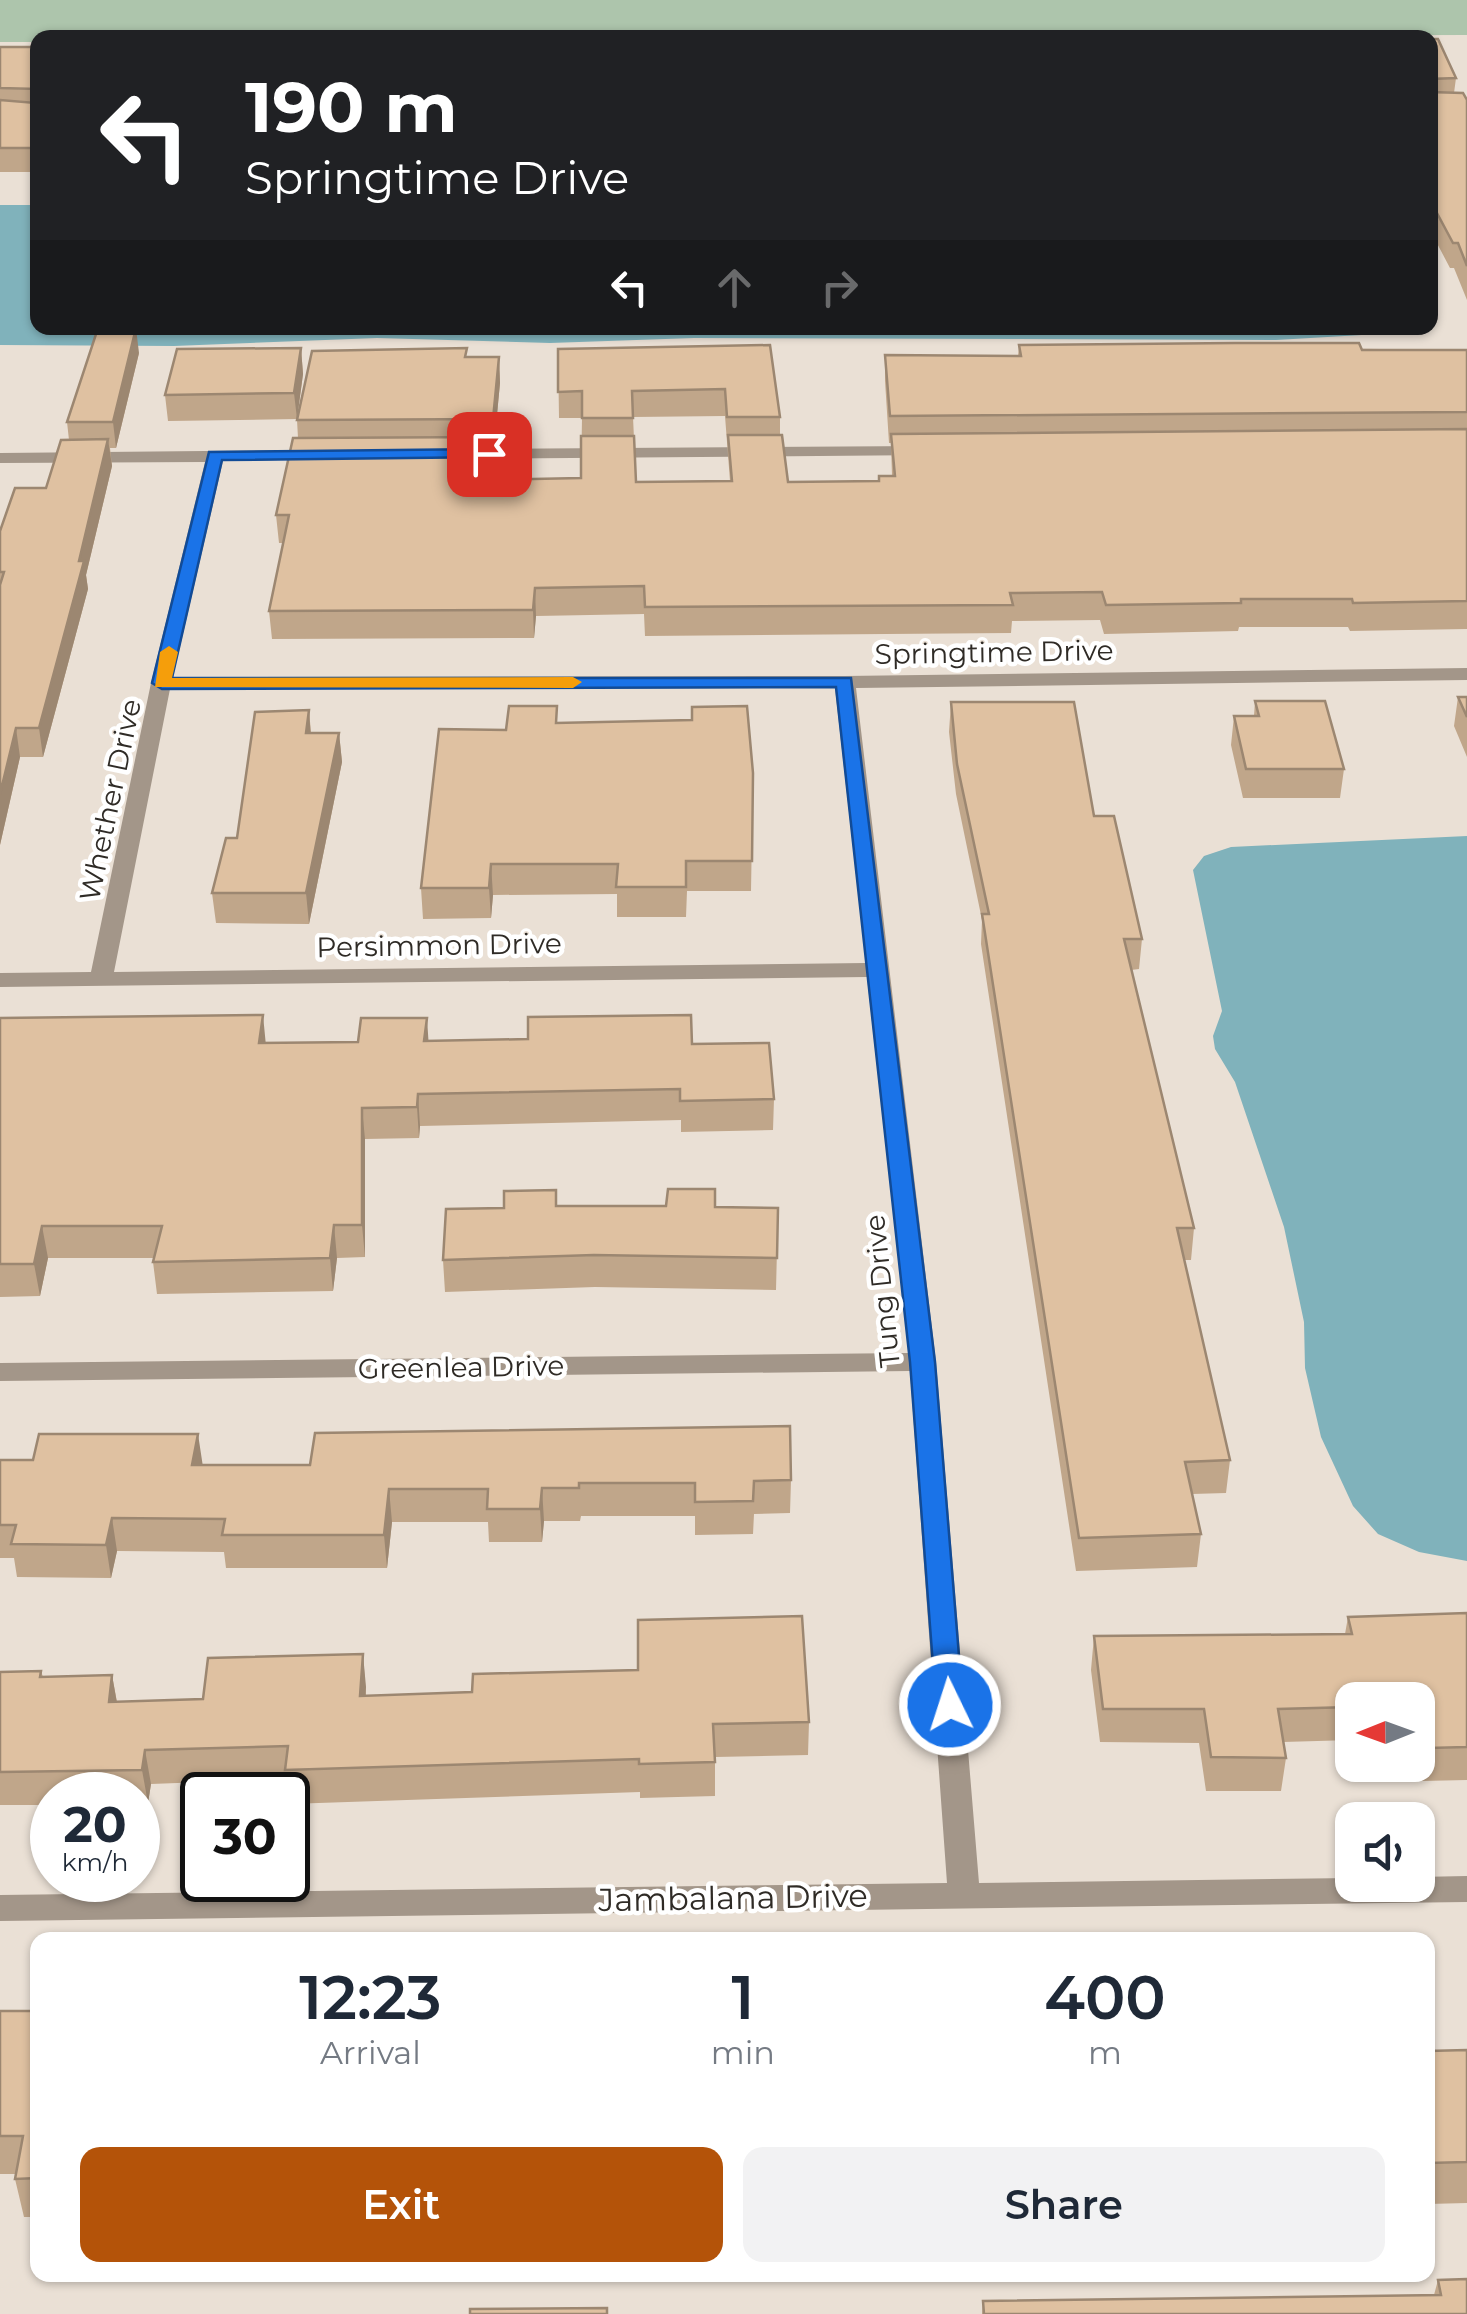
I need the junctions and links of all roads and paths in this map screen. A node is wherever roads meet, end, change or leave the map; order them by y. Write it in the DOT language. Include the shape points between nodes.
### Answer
graph roads {
  1 [pos="950,450"];
  2 [pos="434,454"];
  3 [pos="334,455"];
  4 [pos="215,456"];
  5 [pos="0,458"];
  6 [pos="1467,674"];
  7 [pos="845,682"];
  8 [pos="162,683"];
  9 [pos="878,970"];
  10 [pos="0,980"];
  11 [pos="100,980"];
  12 [pos="923,1362"];
  13 [pos="0,1372"];
  14 [pos="1467,1889"];
  15 [pos="964,1895"];
  16 [pos="0,1908"];
  1 -- 2 [label="street"];
  3 -- 4 [label="street"];
  4 -- 5 [label="street"];
  4 -- 8 [label="street, Whether Drive"];
  6 -- 7 [label="street, Springtime Drive"];
  7 -- 8 [label="street, Springtime Drive"];
  7 -- 9 [label="street, Tung Drive"];
  8 -- 11 [label="street, Whether Drive"];
  9 -- 11 [label="street, Persimmon Drive"];
  9 -- 12 [label="street, Tung Drive"];
  10 -- 11 [label="street, Persimmon Drive"];
  12 -- 13 [label="street, Greenlea Drive"];
  12 -- 15 [label="street, Tung Drive"];
  14 -- 15 [label="street, Jambalana Drive"];
  15 -- 16 [label="street, Jambalana Drive"];
}
